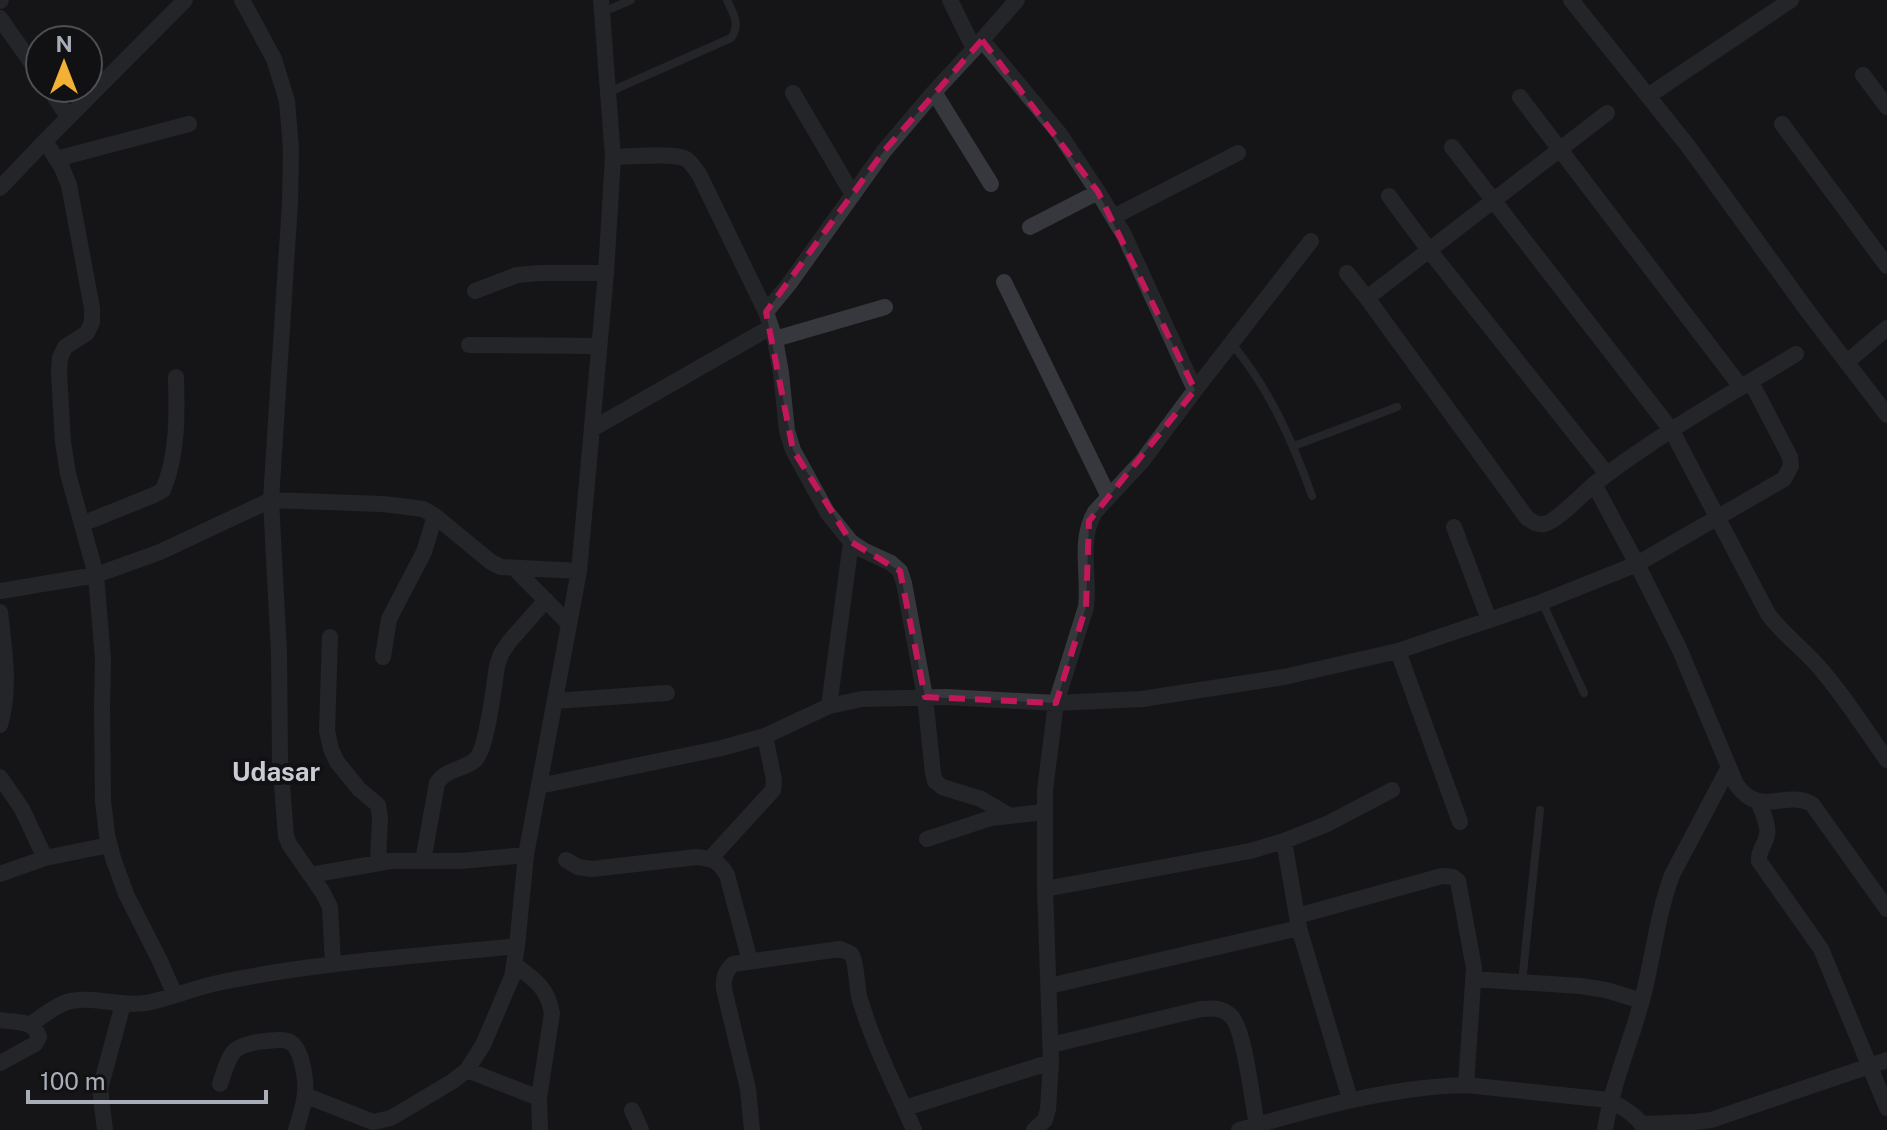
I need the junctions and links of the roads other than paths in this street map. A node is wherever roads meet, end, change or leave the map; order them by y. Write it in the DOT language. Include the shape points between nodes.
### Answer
graph roads {
  1 [pos="185,0"];
  2 [pos="242,0"];
  3 [pos="631,0"];
  4 [pos="727,0"];
  5 [pos="950,0"];
  6 [pos="1017,0"];
  7 [pos="1571,0"];
  8 [pos="1791,0"];
  9 [pos="602,6"];
  10 [pos="0,18"];
  11 [pos="978,45"];
  12 [pos="24,52"];
  13 [pos="1863,75"];
  14 [pos="609,92"];
  15 [pos="934,92"];
  16 [pos="793,93"];
  17 [pos="1648,96"];
  18 [pos="1520,97"];
  19 [pos="59,104"];
  20 [pos="1887,107"];
  21 [pos="1607,113"];
  22 [pos="68,117"];
  23 [pos="189,124"];
  24 [pos="1782,124"];
  25 [pos="45,141"];
  26 [pos="1452,147"];
  27 [pos="1560,149"];
  28 [pos="1238,153"];
  29 [pos="613,157"];
  30 [pos="56,159"];
  31 [pos="991,184"];
  32 [pos="0,188"];
  33 [pos="1098,192"];
  34 [pos="853,195"];
  35 [pos="1389,196"];
  36 [pos="1494,200"];
  37 [pos="1113,217"];
  38 [pos="1030,227"];
  39 [pos="1311,241"];
  40 [pos="1429,250"];
  41 [pos="1887,266"];
  42 [pos="606,273"];
  43 [pos="1347,273"];
  44 [pos="1004,282"];
  45 [pos="475,291"];
  46 [pos="1367,298"];
  47 [pos="885,307"];
  48 [pos="771,326"];
  49 [pos="1887,328"];
  50 [pos="1232,343"];
  51 [pos="469,345"];
  52 [pos="599,346"];
  53 [pos="1796,354"];
  54 [pos="1847,362"];
  55 [pos="176,377"];
  56 [pos="1746,384"];
  57 [pos="1195,390"];
  58 [pos="1397,407"];
  59 [pos="1887,415"];
  60 [pos="592,429"];
  61 [pos="1672,431"];
  62 [pos="1294,446"];
  63 [pos="1600,479"];
  64 [pos="1312,496"];
  65 [pos="1109,497"];
  66 [pos="271,500"];
  67 [pos="435,516"];
  68 [pos="1717,516"];
  69 [pos="82,524"];
  70 [pos="1454,527"];
  71 [pos="851,542"];
  72 [pos="1637,564"];
  73 [pos="514,568"];
  74 [pos="579,571"];
  75 [pos="96,575"];
  76 [pos="0,591"];
  77 [pos="546,600"];
  78 [pos="1542,602"];
  79 [pos="0,612"];
  80 [pos="1489,620"];
  81 [pos="569,624"];
  82 [pos="1,629"];
  83 [pos="330,637"];
  84 [pos="1398,651"];
  85 [pos="383,657"];
  86 [pos="667,693"];
  87 [pos="1584,693"];
  88 [pos="925,697"];
  89 [pos="555,701"];
  90 [pos="1056,703"];
  91 [pos="829,706"];
  92 [pos="0,725"];
  93 [pos="765,736"];
  94 [pos="1887,760"];
  95 [pos="1729,767"];
  96 [pos="0,777"];
  97 [pos="539,786"];
  98 [pos="1392,790"];
  99 [pos="1758,801"];
  100 [pos="1540,810"];
  101 [pos="1044,812"];
  102 [pos="1008,815"];
  103 [pos="1460,822"];
  104 [pos="927,839"];
  105 [pos="1284,841"];
  106 [pos="109,845"];
  107 [pos="526,855"];
  108 [pos="45,858"];
  109 [pos="710,859"];
  110 [pos="566,860"];
  111 [pos="423,861"];
  112 [pos="378,862"];
  113 [pos="0,874"];
  114 [pos="310,875"];
  115 [pos="1045,889"];
  116 [pos="1887,909"];
  117 [pos="1298,922"];
  118 [pos="517,946"];
  119 [pos="750,961"];
  120 [pos="333,964"];
  121 [pos="515,965"];
  122 [pos="1473,979"];
  123 [pos="1522,982"];
  124 [pos="1049,986"];
  125 [pos="175,995"];
  126 [pos="1642,1001"];
  127 [pos="123,1004"];
  128 [pos="0,1020"];
  129 [pos="31,1024"];
  130 [pos="1051,1054"];
  131 [pos="1887,1060"];
  132 [pos="0,1063"];
  133 [pos="1870,1067"];
  134 [pos="467,1070"];
  135 [pos="220,1084"];
  136 [pos="1466,1085"];
  137 [pos="307,1096"];
  138 [pos="539,1098"];
  139 [pos="1350,1099"];
  140 [pos="1609,1100"];
  141 [pos="905,1108"];
  142 [pos="1887,1108"];
  143 [pos="632,1110"];
  144 [pos="1257,1125"];
  145 [pos="1045,1127"];
  146 [pos="1644,1127"];
  147 [pos="105,1130"];
  148 [pos="296,1130"];
  149 [pos="540,1130"];
  150 [pos="641,1130"];
  151 [pos="752,1130"];
  152 [pos="914,1130"];
  153 [pos="1239,1130"];
  154 [pos="1605,1130"];
  1 -- 22 [label="street"];
  2 -- 66 [label="street" via="274,59 287,101 291,149"];
  3 -- 9 [label="lane"];
  4 -- 14 [label="lane" via="736,24 731,38"];
  5 -- 11 [label="street"];
  6 -- 11 [label="street"];
  7 -- 17 [label="street"];
  8 -- 17 [label="street"];
  9 -- 14 [label="street"];
  10 -- 12 [label="street"];
  11 -- 15 [label="street"];
  11 -- 33 [label="street" via="1059,133"];
  13 -- 20 [label="street"];
  14 -- 29 [label="street"];
  15 -- 31 [label="street"];
  15 -- 34 [label="street"];
  16 -- 34 [label="street"];
  17 -- 54 [label="street"];
  18 -- 27 [label="street"];
  19 -- 22 [label="street"];
  21 -- 27 [label="street"];
  22 -- 25 [label="street"];
  23 -- 30 [label="street"];
  24 -- 41 [label="street"];
  25 -- 30 [label="street"];
  25 -- 32 [label="street"];
  26 -- 36 [label="street"];
  27 -- 36 [label="street"];
  27 -- 56 [label="street"];
  28 -- 37 [label="street"];
  29 -- 42 [label="street"];
  29 -- 48 [label="street" via="673,156 689,161"];
  30 -- 69 [label="street" via="69,185 92,308 87,333 65,347 59,374 63,442"];
  33 -- 37 [label="street"];
  33 -- 38 [label="street"];
  34 -- 48 [label="street"];
  35 -- 40 [label="street"];
  36 -- 40 [label="street"];
  36 -- 61 [label="street"];
  37 -- 57 [label="street"];
  39 -- 50 [label="street"];
  40 -- 46 [label="street"];
  40 -- 63 [label="street"];
  42 -- 45 [label="street" via="517,275"];
  42 -- 52 [label="street"];
  43 -- 46 [label="street"];
  44 -- 65 [label="street"];
  46 -- 63 [label="street" via="1527,518 1543,525 1552,522"];
  47 -- 48 [label="street"];
  48 -- 60 [label="street"];
  48 -- 71 [label="street" via="793,450 827,512"];
  49 -- 54 [label="street"];
  50 -- 57 [label="street"];
  50 -- 62 [label="lane"];
  51 -- 52 [label="street"];
  52 -- 60 [label="street"];
  53 -- 56 [label="street"];
  54 -- 59 [label="street"];
  55 -- 69 [label="street" via="175,429 163,490"];
  56 -- 61 [label="street"];
  56 -- 68 [label="street" via="1791,466 1784,479"];
  57 -- 65 [label="street"];
  58 -- 62 [label="lane"];
  60 -- 74 [label="street"];
  61 -- 63 [label="street"];
  61 -- 68 [label="street"];
  62 -- 64 [label="lane"];
  63 -- 72 [label="street"];
  65 -- 90 [label="street" via="1086,532 1086,607"];
  66 -- 67 [label="street" via="383,504 423,509"];
  66 -- 75 [label="street" via="160,552"];
  66 -- 114 [label="street" via="286,836"];
  67 -- 73 [label="street" via="491,562"];
  67 -- 85 [label="street" via="424,552 389,619"];
  68 -- 72 [label="street"];
  68 -- 94 [label="street" via="1768,614 1825,674"];
  69 -- 75 [label="street"];
  70 -- 80 [label="street"];
  71 -- 88 [label="street" via="900,571"];
  71 -- 91 [label="street"];
  72 -- 78 [label="street"];
  72 -- 95 [label="street"];
  73 -- 74 [label="street"];
  73 -- 77 [label="street"];
  74 -- 81 [label="street"];
  75 -- 76 [label="street"];
  75 -- 106 [label="street"];
  77 -- 81 [label="street"];
  77 -- 111 [label="street" via="501,654 481,754 437,783"];
  78 -- 80 [label="street"];
  78 -- 87 [label="lane"];
  79 -- 82 [label="street"];
  80 -- 84 [label="street"];
  81 -- 89 [label="street"];
  82 -- 92 [label="street" via="5,700"];
  83 -- 112 [label="street" via="327,731 337,762 378,805"];
  84 -- 90 [label="street" via="1181,694"];
  84 -- 103 [label="street"];
  86 -- 89 [label="street"];
  88 -- 90 [label="street"];
  88 -- 91 [label="street"];
  88 -- 102 [label="street" via="935,781"];
  89 -- 97 [label="street"];
  90 -- 101 [label="street"];
  91 -- 93 [label="street"];
  93 -- 97 [label="street"];
  93 -- 109 [label="street" via="773,790"];
  95 -- 99 [label="street" via="1743,794"];
  95 -- 126 [label="street" via="1672,875"];
  96 -- 108 [label="street"];
  97 -- 107 [label="street"];
  98 -- 105 [label="street"];
  99 -- 116 [label="street" via="1812,804"];
  99 -- 133 [label="street" via="1768,831 1759,861 1821,949"];
  100 -- 123 [label="lane"];
  101 -- 102 [label="street"];
  101 -- 115 [label="street"];
  102 -- 104 [label="street"];
  105 -- 115 [label="street"];
  105 -- 117 [label="street"];
  106 -- 108 [label="street"];
  106 -- 125 [label="street" via="126,894"];
  107 -- 111 [label="street"];
  107 -- 118 [label="street"];
  108 -- 113 [label="street"];
  109 -- 110 [label="street" via="592,869"];
  109 -- 119 [label="street" via="727,875"];
  111 -- 112 [label="street"];
  112 -- 114 [label="street"];
  114 -- 120 [label="street" via="330,907"];
  115 -- 124 [label="street"];
  117 -- 122 [label="street" via="1442,876 1453,877 1458,881"];
  117 -- 124 [label="street"];
  117 -- 139 [label="street"];
  118 -- 120 [label="street"];
  118 -- 121 [label="street"];
  119 -- 141 [label="street" via="850,952 862,1006"];
  119 -- 151 [label="street" via="733,964 723,979"];
  120 -- 125 [label="street" via="220,982"];
  121 -- 134 [label="street" via="483,1045"];
  121 -- 138 [label="street" via="541,986 552,1013"];
  122 -- 123 [label="street"];
  122 -- 136 [label="street"];
  123 -- 126 [label="street" via="1606,990"];
  124 -- 130 [label="street"];
  125 -- 127 [label="street"];
  126 -- 140 [label="street"];
  127 -- 129 [label="street" via="71,1001"];
  127 -- 147 [label="street" via="100,1089"];
  128 -- 129 [label="street"];
  129 -- 132 [label="street" via="39,1037 35,1044"];
  130 -- 141 [label="street"];
  130 -- 144 [label="street" via="1219,1008 1240,1031"];
  130 -- 145 [label="street"];
  131 -- 133 [label="street"];
  133 -- 142 [label="street"];
  133 -- 146 [label="street" via="1711,1120"];
  134 -- 137 [label="street" via="391,1118 373,1122"];
  134 -- 138 [label="street"];
  135 -- 137 [label="street" via="237,1048 279,1040 291,1042 300,1052"];
  136 -- 139 [label="street"];
  136 -- 140 [label="street"];
  137 -- 148 [label="street"];
  138 -- 149 [label="street"];
  139 -- 144 [label="street"];
  140 -- 146 [label="street"];
  140 -- 154 [label="street"];
  141 -- 152 [label="street"];
  143 -- 150 [label="street"];
  144 -- 153 [label="street"];
}
